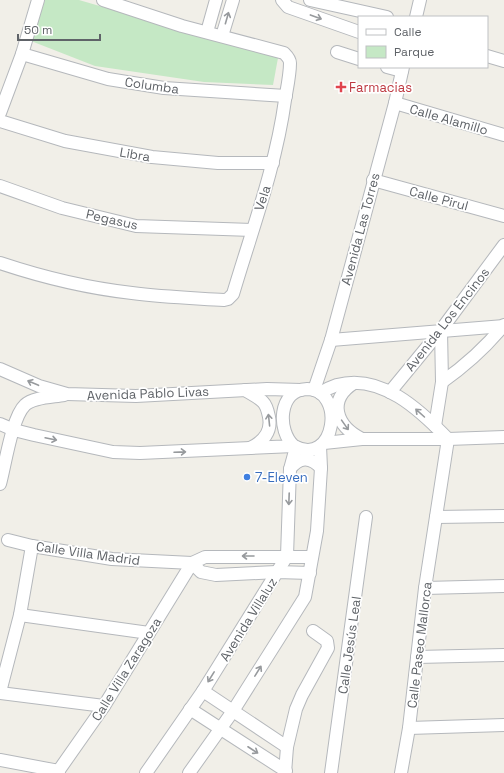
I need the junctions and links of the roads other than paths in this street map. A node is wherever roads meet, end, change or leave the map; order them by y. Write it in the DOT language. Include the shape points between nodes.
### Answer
graph roads {
  1 [pos="38,0"];
  2 [pos="103,0"];
  3 [pos="216,0"];
  4 [pos="232,0"];
  5 [pos="282,0"];
  6 [pos="310,0"];
  7 [pos="345,8"];
  8 [pos="418,9"];
  9 [pos="382,16"];
  10 [pos="407,16"];
  11 [pos="340,25"];
  12 [pos="208,32"];
  13 [pos="358,32"];
  14 [pos="222,36"];
  15 [pos="337,52"];
  16 [pos="22,54"];
  17 [pos="488,56"];
  18 [pos="358,59"];
  19 [pos="504,61"];
  20 [pos="402,69"];
  21 [pos="286,96"];
  22 [pos="395,103"];
  23 [pos="0,113"];
  24 [pos="0,121"];
  25 [pos="504,135"];
  26 [pos="273,163"];
  27 [pos="373,180"];
  28 [pos="0,186"];
  29 [pos="504,216"];
  30 [pos="252,230"];
  31 [pos="504,245"];
  32 [pos="0,263"];
  33 [pos="504,325"];
  34 [pos="441,330"];
  35 [pos="331,340"];
  36 [pos="0,369"];
  37 [pos="442,382"];
  38 [pos="354,383"];
  39 [pos="245,390"];
  40 [pos="302,390"];
  41 [pos="317,392"];
  42 [pos="390,392"];
  43 [pos="67,394"];
  44 [pos="0,424"];
  45 [pos="435,426"];
  46 [pos="14,430"];
  47 [pos="504,437"];
  48 [pos="362,439"];
  49 [pos="448,439"];
  50 [pos="322,444"];
  51 [pos="295,446"];
  52 [pos="249,449"];
  53 [pos="321,468"];
  54 [pos="290,469"];
  55 [pos="0,484"];
  56 [pos="504,516"];
  57 [pos="366,517"];
  58 [pos="436,517"];
  59 [pos="8,540"];
  60 [pos="32,546"];
  61 [pos="287,556"];
  62 [pos="312,557"];
  63 [pos="192,563"];
  64 [pos="277,572"];
  65 [pos="310,572"];
  66 [pos="504,586"];
  67 [pos="425,588"];
  68 [pos="20,615"];
  69 [pos="313,631"];
  70 [pos="149,633"];
  71 [pos="504,655"];
  72 [pos="417,657"];
  73 [pos="203,691"];
  74 [pos="0,692"];
  75 [pos="104,706"];
  76 [pos="190,709"];
  77 [pos="233,711"];
  78 [pos="504,725"];
  79 [pos="409,728"];
  80 [pos="221,729"];
  81 [pos="287,747"];
  82 [pos="0,760"];
  83 [pos="58,772"];
  84 [pos="285,772"];
  85 [pos="146,773"];
  86 [pos="189,773"];
  87 [pos="331,773"];
  88 [pos="401,773"];
  1 -- 16 [label="street"];
  2 -- 12 [label="street, Vela"];
  3 -- 12 [label="street"];
  14 -- 4 [label="street, one-way"];
  5 -- 11 [label="street, one-way" via="288,7"];
  6 -- 7 [label="street"];
  7 -- 9 [label="street"];
  7 -- 11 [label="street"];
  8 -- 10 [label="street"];
  11 -- 13 [label="street"];
  12 -- 14 [label="street, Vela"];
  14 -- 21 [label="street, Vela" via="288,56 290,64"];
  15 -- 18 [label="street"];
  16 -- 21 [label="street, Columba" via="108,79 157,87"];
  16 -- 23 [label="street"];
  17 -- 19 [label="street"];
  20 -- 22 [label="street, Avenida Las Torres"];
  21 -- 26 [label="street, Vela"];
  22 -- 25 [label="street, Calle Alamillo"];
  22 -- 27 [label="street, Avenida Las Torres"];
  24 -- 26 [label="street, Libra" via="65,141 152,158 218,163"];
  26 -- 30 [label="street, Vela"];
  27 -- 29 [label="street, Calle Pirul"];
  27 -- 35 [label="street, Avenida Las Torres"];
  28 -- 30 [label="street, Pegasus" via="62,208 136,226"];
  30 -- 32 [label="street, Vela" via="233,294 224,300 131,293 74,283"];
  31 -- 34 [label="street, Avenida Los Encinos"];
  33 -- 34 [label="street"];
  33 -- 37 [label="street" via="479,352"];
  34 -- 35 [label="street"];
  34 -- 37 [label="street"];
  34 -- 42 [label="street, Avenida Los Encinos"];
  35 -- 41 [label="street, Avenida Las Torres"];
  43 -- 36 [label="street, Avenida Pablo Livas, one-way" via="39,386"];
  37 -- 45 [label="street"];
  38 -- 41 [label="street"];
  38 -- 42 [label="street" via="375,385"];
  38 -- 48 [label="street, one-way" via="339,399 339,416 349,431"];
  39 -- 40 [label="street, Avenida Pablo Livas"];
  39 -- 43 [label="street, Avenida Pablo Livas" via="136,396"];
  52 -- 39 [label="street, one-way" via="260,443 270,424 268,410 263,403"];
  40 -- 41 [label="street"];
  40 -- 51 [label="street" via="295,392 283,409 284,429 289,441"];
  41 -- 50 [label="street" via="330,407 330,433"];
  45 -- 42 [label="street, one-way"];
  43 -- 46 [label="street" via="38,399 26,404"];
  44 -- 46 [label="street"];
  45 -- 49 [label="street"];
  46 -- 52 [label="street, one-way" via="113,452"];
  46 -- 55 [label="street"];
  47 -- 49 [label="street"];
  48 -- 49 [label="street"];
  48 -- 50 [label="street"];
  49 -- 58 [label="street, Calle Paseo Mallorca"];
  50 -- 51 [label="street" via="304,450"];
  50 -- 53 [label="street"];
  51 -- 52 [label="street"];
  51 -- 54 [label="street"];
  53 -- 54 [label="street" via="310,460 302,460 295,462"];
  53 -- 62 [label="street" via="317,531"];
  54 -- 61 [label="street, one-way"];
  56 -- 58 [label="street"];
  57 -- 87 [label="street, Calle Jesús Leal"];
  58 -- 67 [label="street, Calle Paseo Mallorca"];
  59 -- 60 [label="street, Calle Villa Madrid"];
  60 -- 63 [label="street, Calle Villa Madrid" via="112,559"];
  60 -- 68 [label="street"];
  61 -- 62 [label="street, Calle Villa Madrid"];
  61 -- 63 [label="street, Calle Villa Madrid, one-way" via="205,557"];
  61 -- 64 [label="street, Avenida Villaluz"];
  62 -- 65 [label="street"];
  63 -- 64 [label="street" via="201,572 216,575"];
  63 -- 70 [label="street, Calle Villa Zaragoza"];
  64 -- 65 [label="street"];
  64 -- 73 [label="street, Avenida Villaluz, one-way"];
  77 -- 65 [label="street, one-way" via="305,597"];
  66 -- 67 [label="street"];
  67 -- 72 [label="street, Calle Paseo Mallorca"];
  68 -- 70 [label="street"];
  68 -- 74 [label="street"];
  69 -- 81 [label="street" via="327,641 328,648 296,709"];
  70 -- 75 [label="street, Calle Villa Zaragoza"];
  71 -- 72 [label="street"];
  72 -- 79 [label="street, Calle Paseo Mallorca"];
  73 -- 76 [label="street, Avenida Villaluz"];
  73 -- 77 [label="street"];
  74 -- 75 [label="street"];
  75 -- 83 [label="street, Calle Villa Zaragoza"];
  76 -- 80 [label="street"];
  76 -- 85 [label="street, Avenida Villaluz"];
  77 -- 80 [label="street"];
  77 -- 81 [label="street"];
  78 -- 79 [label="street"];
  79 -- 88 [label="street, Calle Paseo Mallorca"];
  80 -- 84 [label="street, one-way"];
  80 -- 86 [label="street"];
  81 -- 84 [label="street"];
  82 -- 83 [label="street"];
}
